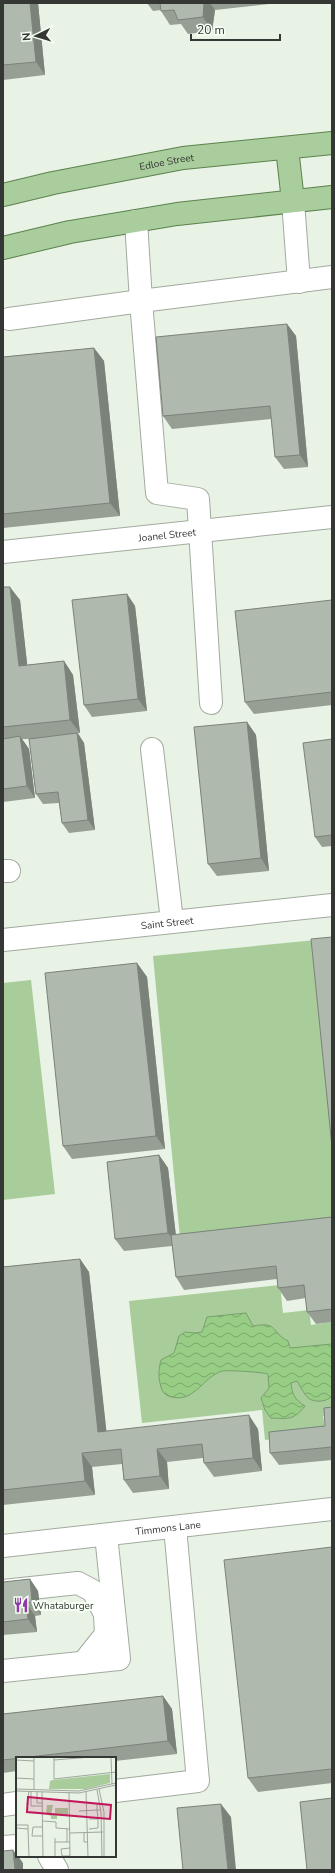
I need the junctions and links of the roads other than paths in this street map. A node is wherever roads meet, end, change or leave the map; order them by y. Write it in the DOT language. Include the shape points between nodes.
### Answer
graph roads {
  1 [pos="332,143"];
  2 [pos="287,148"];
  3 [pos="3,195"];
  4 [pos="332,197"];
  5 [pos="293,201"];
  6 [pos="136,221"];
  7 [pos="3,248"];
  8 [pos="332,278"];
  9 [pos="299,282"];
  10 [pos="141,301"];
  11 [pos="9,319"];
  12 [pos="332,517"];
  13 [pos="199,531"];
  14 [pos="3,552"];
  15 [pos="211,703"];
  16 [pos="152,748"];
  17 [pos="332,905"];
  18 [pos="172,922"];
  19 [pos="3,940"];
  20 [pos="332,1509"];
  21 [pos="175,1527"];
  22 [pos="106,1535"];
  23 [pos="3,1546"];
  24 [pos="3,1591"];
  25 [pos="83,1663"];
  26 [pos="3,1671"];
  27 [pos="116,1791"];
  28 [pos="16,1803"];
  29 [pos="3,1805"];
  30 [pos="16,1846"];
  31 [pos="3,1847"];
  32 [pos="50,1857"];
  33 [pos="57,1870"];
  1 -- 2 [label="main road, Edloe Street"];
  2 -- 3 [label="main road, Edloe Street" via="183,158"];
  2 -- 5 [label="main road"];
  4 -- 5 [label="main road"];
  5 -- 6 [label="main road"];
  5 -- 9 [label="street"];
  6 -- 7 [label="main road" via="70,232"];
  6 -- 10 [label="street"];
  8 -- 9 [label="street"];
  9 -- 10 [label="street"];
  10 -- 11 [label="street"];
  10 -- 13 [label="street" via="157,493 198,499"];
  12 -- 13 [label="street, Joanel Street"];
  13 -- 14 [label="street, Joanel Street"];
  13 -- 15 [label="street"];
  16 -- 18 [label="street"];
  17 -- 18 [label="street, Saint Street"];
  18 -- 19 [label="street, Saint Street"];
  20 -- 21 [label="street, Timmons Lane"];
  21 -- 22 [label="street, Timmons Lane"];
  21 -- 27 [label="street" via="198,1781"];
  22 -- 23 [label="street, Timmons Lane"];
  22 -- 25 [label="street" via="119,1659"];
  24 -- 25 [label="street" via="78,1583 93,1591 105,1614 106,1634"];
  25 -- 26 [label="street"];
  28 -- 29 [label="street"];
  30 -- 31 [label="street"];
  32 -- 33 [label="street"];
}
